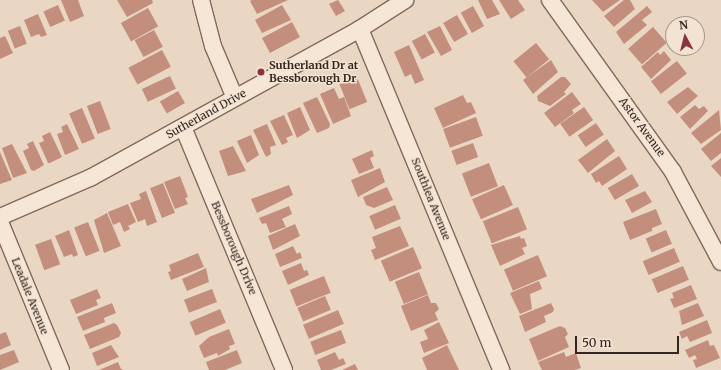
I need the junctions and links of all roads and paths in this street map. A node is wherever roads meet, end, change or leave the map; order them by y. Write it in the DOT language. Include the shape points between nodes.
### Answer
graph roads {
  1 [pos="201,0"];
  2 [pos="405,0"];
  3 [pos="550,0"];
  4 [pos="360,29"];
  5 [pos="235,98"];
  6 [pos="183,127"];
  7 [pos="0,218"];
  8 [pos="0,222"];
  9 [pos="721,262"];
  10 [pos="61,370"];
  11 [pos="284,370"];
  12 [pos="501,370"];
  1 -- 5 [label="street" via="213,46"];
  2 -- 4 [label="street, Sutherland Drive"];
  3 -- 9 [label="street, Astor Avenue" via="673,172"];
  4 -- 5 [label="street, Sutherland Drive"];
  4 -- 12 [label="street, Southlea Avenue"];
  5 -- 6 [label="street, Sutherland Drive"];
  6 -- 7 [label="street, Sutherland Drive" via="92,177"];
  6 -- 11 [label="street, Bessborough Drive"];
  8 -- 10 [label="street, Leadale Avenue"];
}
